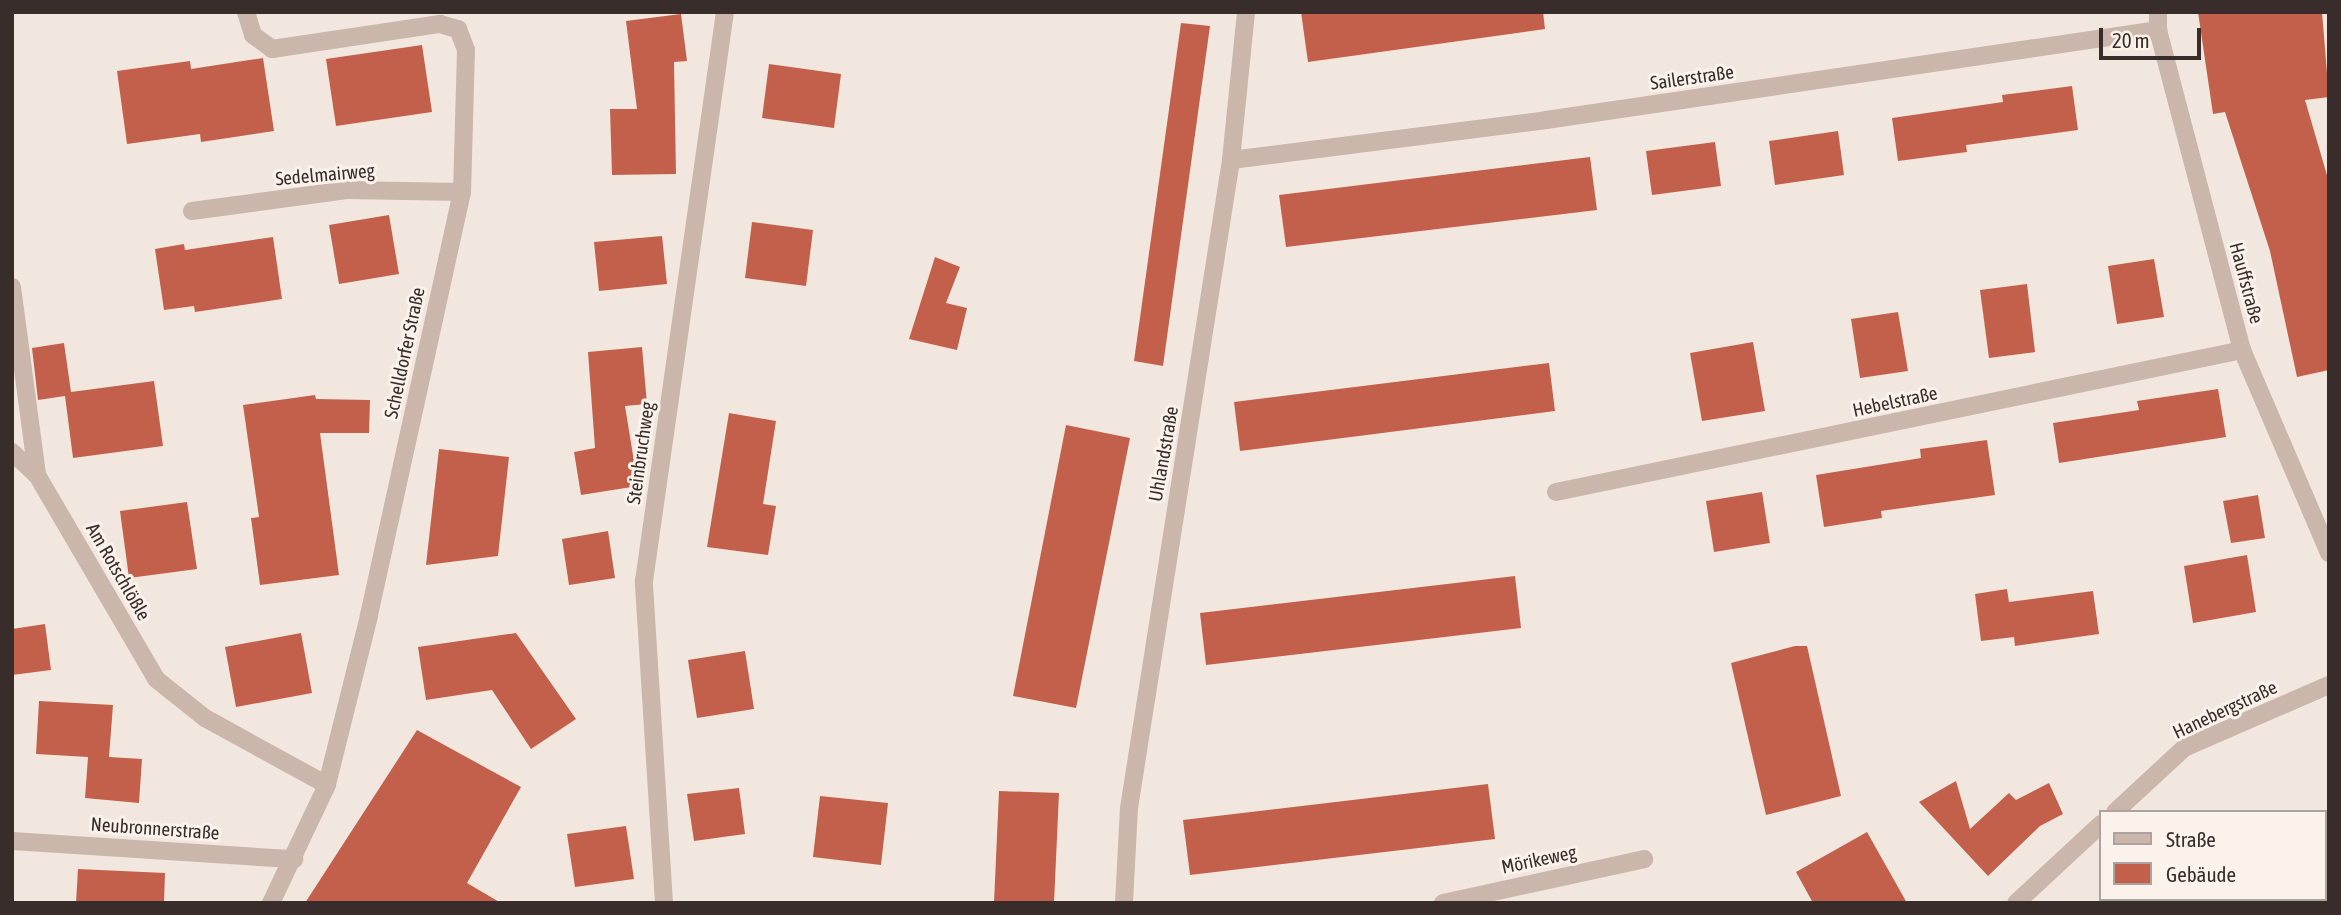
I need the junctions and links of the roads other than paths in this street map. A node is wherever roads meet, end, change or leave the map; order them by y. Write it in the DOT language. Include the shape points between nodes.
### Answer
graph roads {
  1 [pos="246,12"];
  2 [pos="725,12"];
  3 [pos="1246,12"];
  4 [pos="2158,21"];
  5 [pos="1231,160"];
  6 [pos="462,192"];
  7 [pos="192,211"];
  8 [pos="12,287"];
  9 [pos="2242,350"];
  10 [pos="19,403"];
  11 [pos="12,452"];
  12 [pos="37,475"];
  13 [pos="1556,492"];
  14 [pos="2329,553"];
  15 [pos="2329,685"];
  16 [pos="327,785"];
  17 [pos="2117,810"];
  18 [pos="2100,825"];
  19 [pos="12,841"];
  20 [pos="294,859"];
  21 [pos="1644,859"];
  22 [pos="271,903"];
  23 [pos="664,903"];
  24 [pos="1124,903"];
  25 [pos="1443,903"];
  26 [pos="2016,903"];
  1 -- 6 [label="street, Schelldorfer Straße" via="253,35 272,49 440,24 458,29 467,50"];
  2 -- 23 [label="street, Steinbruchweg" via="645,581"];
  3 -- 5 [label="street, Uhlandstraße"];
  4 -- 5 [label="street, Sailerstraße" via="1546,120"];
  4 -- 9 [label="street, Hauffstraße"];
  5 -- 24 [label="street, Uhlandstraße" via="1133,781"];
  6 -- 7 [label="street, Sedelmairweg" via="348,190"];
  6 -- 16 [label="street, Schelldorfer Straße"];
  8 -- 10 [label="street, Am Rotschlößle"];
  9 -- 13 [label="street, Hebelstraße"];
  9 -- 14 [label="street, Hauffstraße"];
  10 -- 12 [label="street, Am Rotschlößle"];
  11 -- 12 [label="street"];
  12 -- 16 [label="street, Am Rotschlößle" via="156,679 205,718"];
  15 -- 17 [label="street, Hanebergstraße" via="2184,748"];
  16 -- 20 [label="street, Schelldorfer Straße"];
  18 -- 26 [label="street"];
  19 -- 20 [label="street, Neubronnerstraße"];
  20 -- 22 [label="street, Schelldorfer Straße"];
  21 -- 25 [label="street, Mörikeweg"];
}
